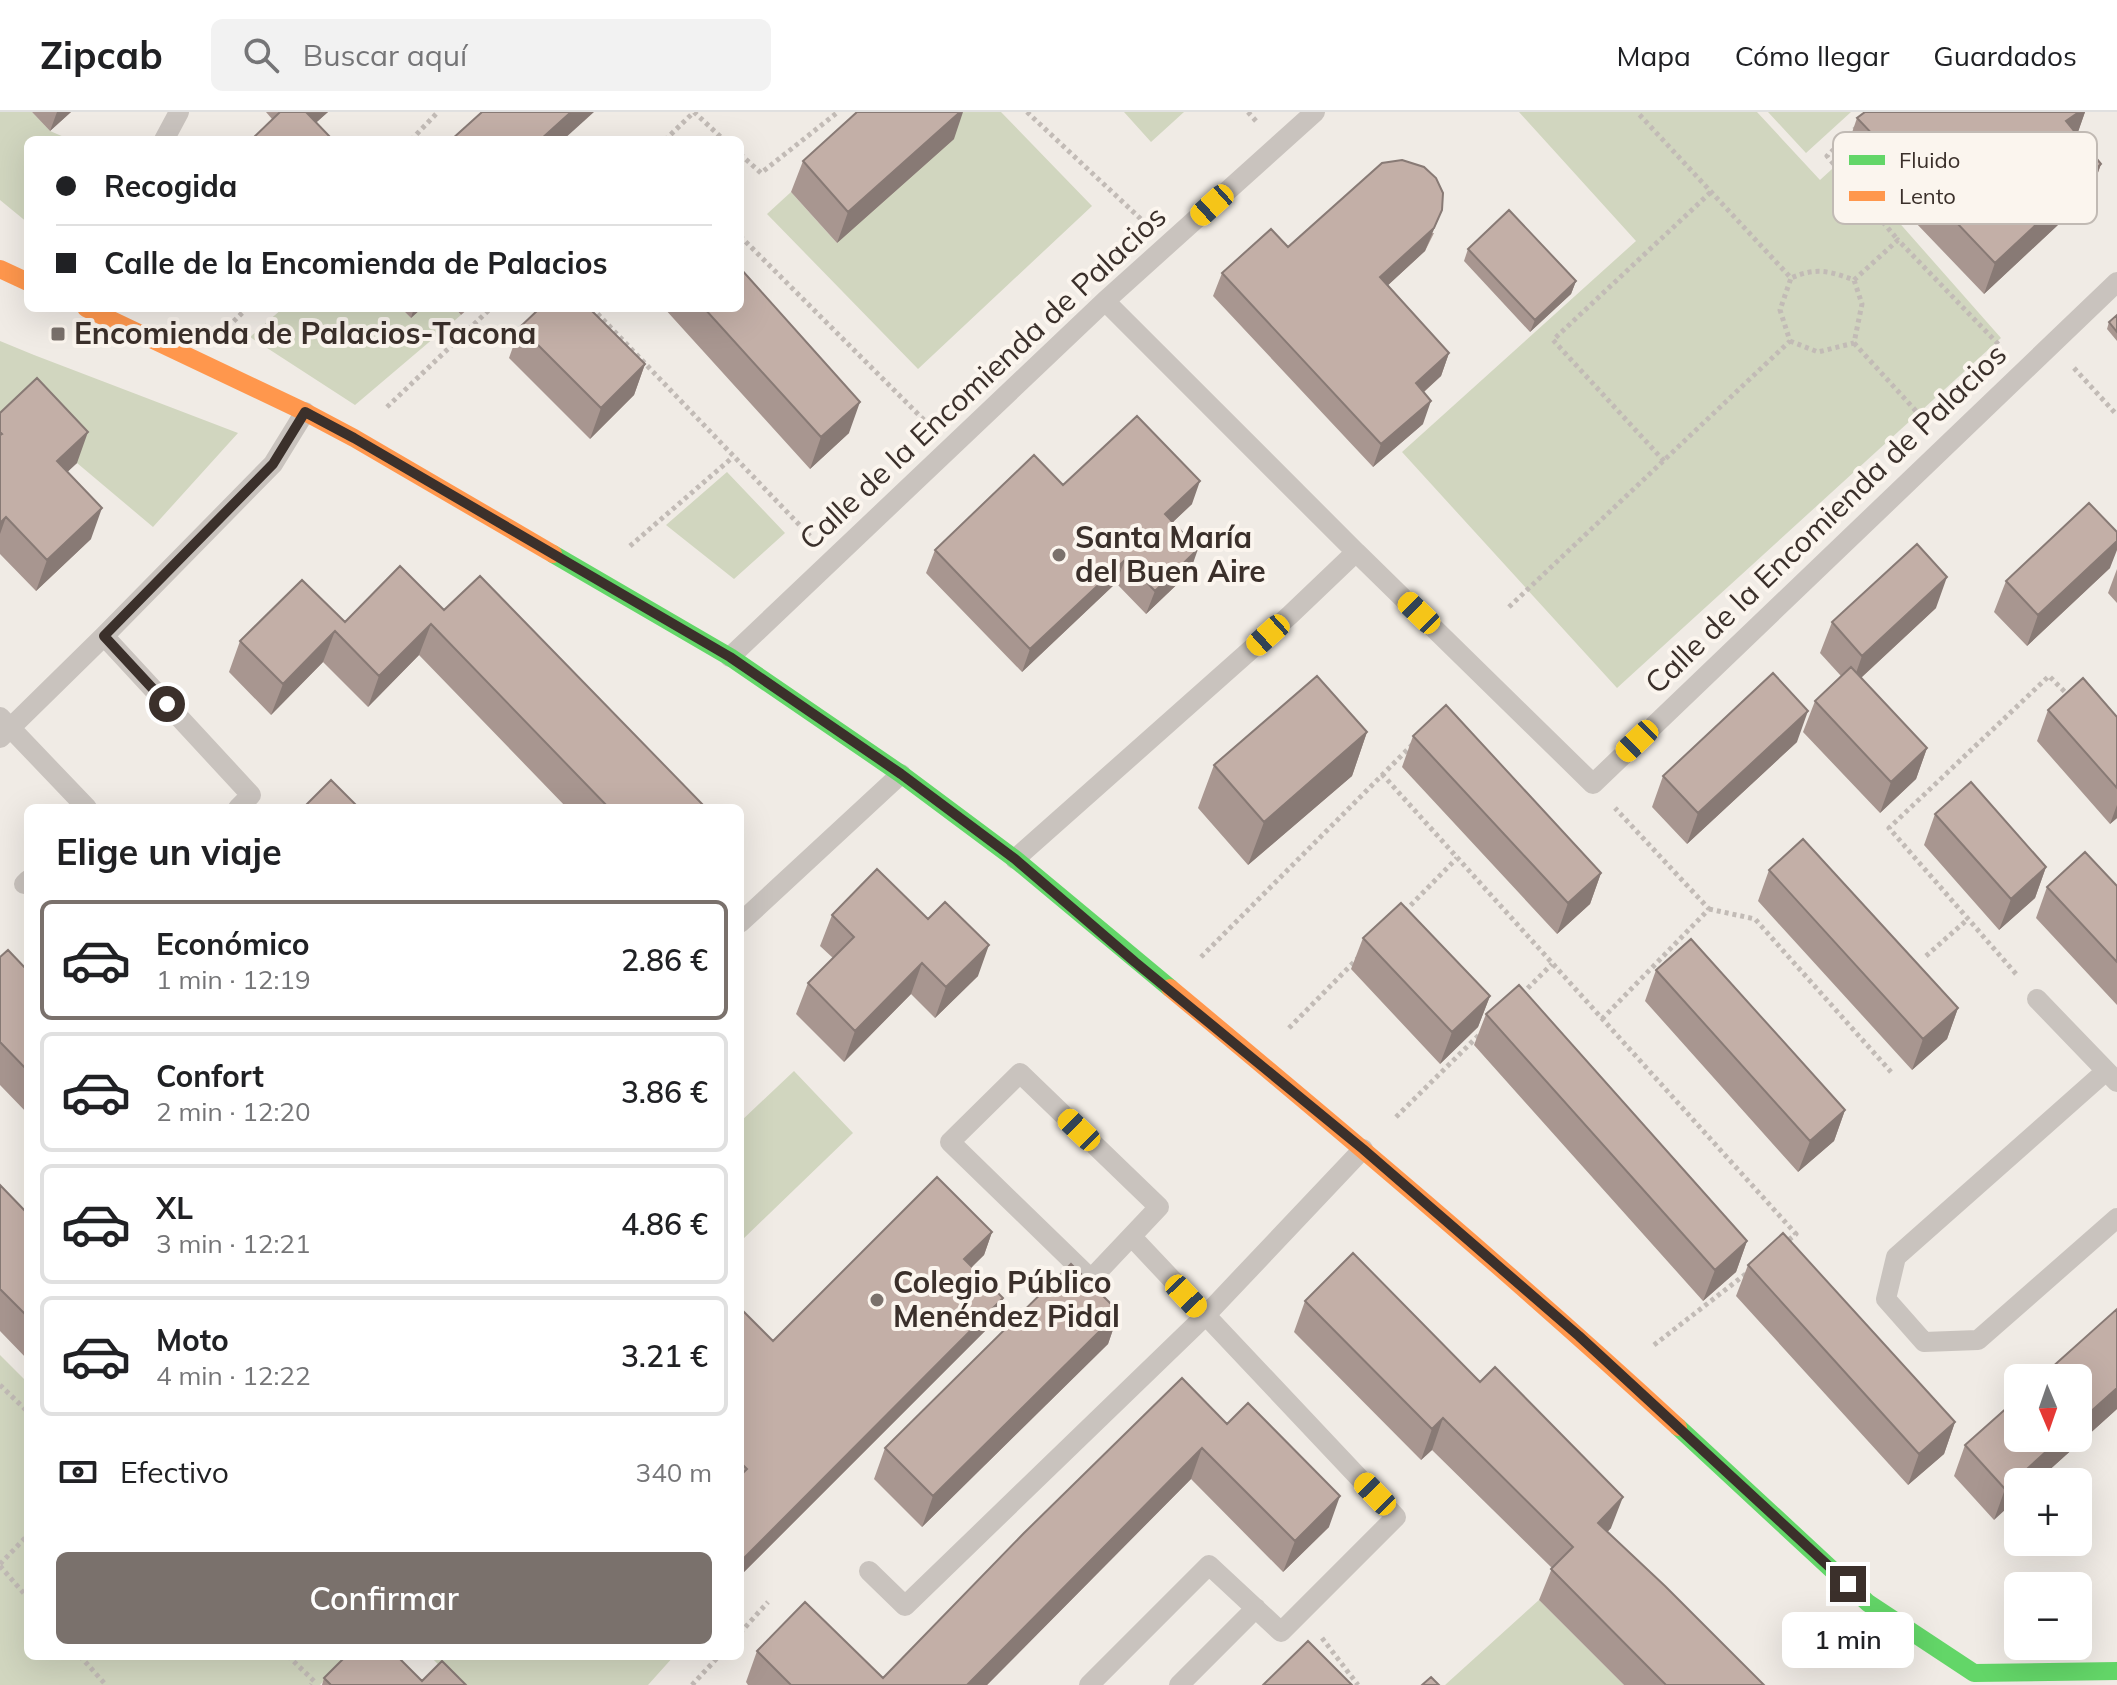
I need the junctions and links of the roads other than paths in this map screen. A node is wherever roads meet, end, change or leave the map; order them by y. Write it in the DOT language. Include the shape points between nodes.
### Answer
graph roads {
  1 [pos="179,112"];
  2 [pos="1315,112"];
  3 [pos="166,136"];
  4 [pos="0,269"];
  5 [pos="24,280"];
  6 [pos="2117,282"];
  7 [pos="1105,301"];
  8 [pos="94,312"];
  9 [pos="305,412"];
  10 [pos="1356,552"];
  11 [pos="104,636"];
  12 [pos="730,657"];
  13 [pos="3,728"];
  14 [pos="901,774"];
  15 [pos="83,804"];
  16 [pos="242,804"];
  17 [pos="1015,859"];
  18 [pos="744,919"];
  19 [pos="2037,999"];
  20 [pos="2112,1077"];
  21 [pos="1363,1149"];
  22 [pos="2117,1218"];
  23 [pos="1132,1237"];
  24 [pos="1205,1316"];
  25 [pos="869,1571"];
  26 [pos="1256,1608"];
  27 [pos="2117,1671"];
  28 [pos="1089,1685"];
  29 [pos="1179,1685"];
  1 -- 3 [label="lane"];
  2 -- 7 [label="lane, Calle de la Encomienda de Palacios"];
  4 -- 5 [label="street"];
  6 -- 10 [label="lane, Calle de la Encomienda de Palacios" via="1593,784"];
  7 -- 10 [label="lane"];
  7 -- 12 [label="lane, Calle de la Encomienda de Palacios"];
  8 -- 9 [label="street"];
  9 -- 11 [label="lane" via="273,464"];
  9 -- 12 [label="street"];
  10 -- 17 [label="lane"];
  11 -- 13 [label="lane"];
  11 -- 16 [label="lane" via="251,795"];
  12 -- 14 [label="street"];
  13 -- 15 [label="lane"];
  14 -- 17 [label="street"];
  14 -- 18 [label="lane"];
  17 -- 21 [label="street"];
  19 -- 20 [label="lane"];
  20 -- 22 [label="lane" via="1896,1257 1886,1299 1924,1342 1978,1340"];
  21 -- 24 [label="lane"];
  21 -- 27 [label="street" via="1619,1373 1868,1603 1974,1673"];
  23 -- 23 [label="lane" via="1159,1207 1020,1073 950,1142 1091,1279"];
  23 -- 24 [label="lane"];
  24 -- 25 [label="lane" via="905,1606"];
  24 -- 26 [label="lane" via="1396,1517 1281,1632"];
  26 -- 28 [label="lane" via="1209,1565"];
  26 -- 29 [label="lane"];
}
